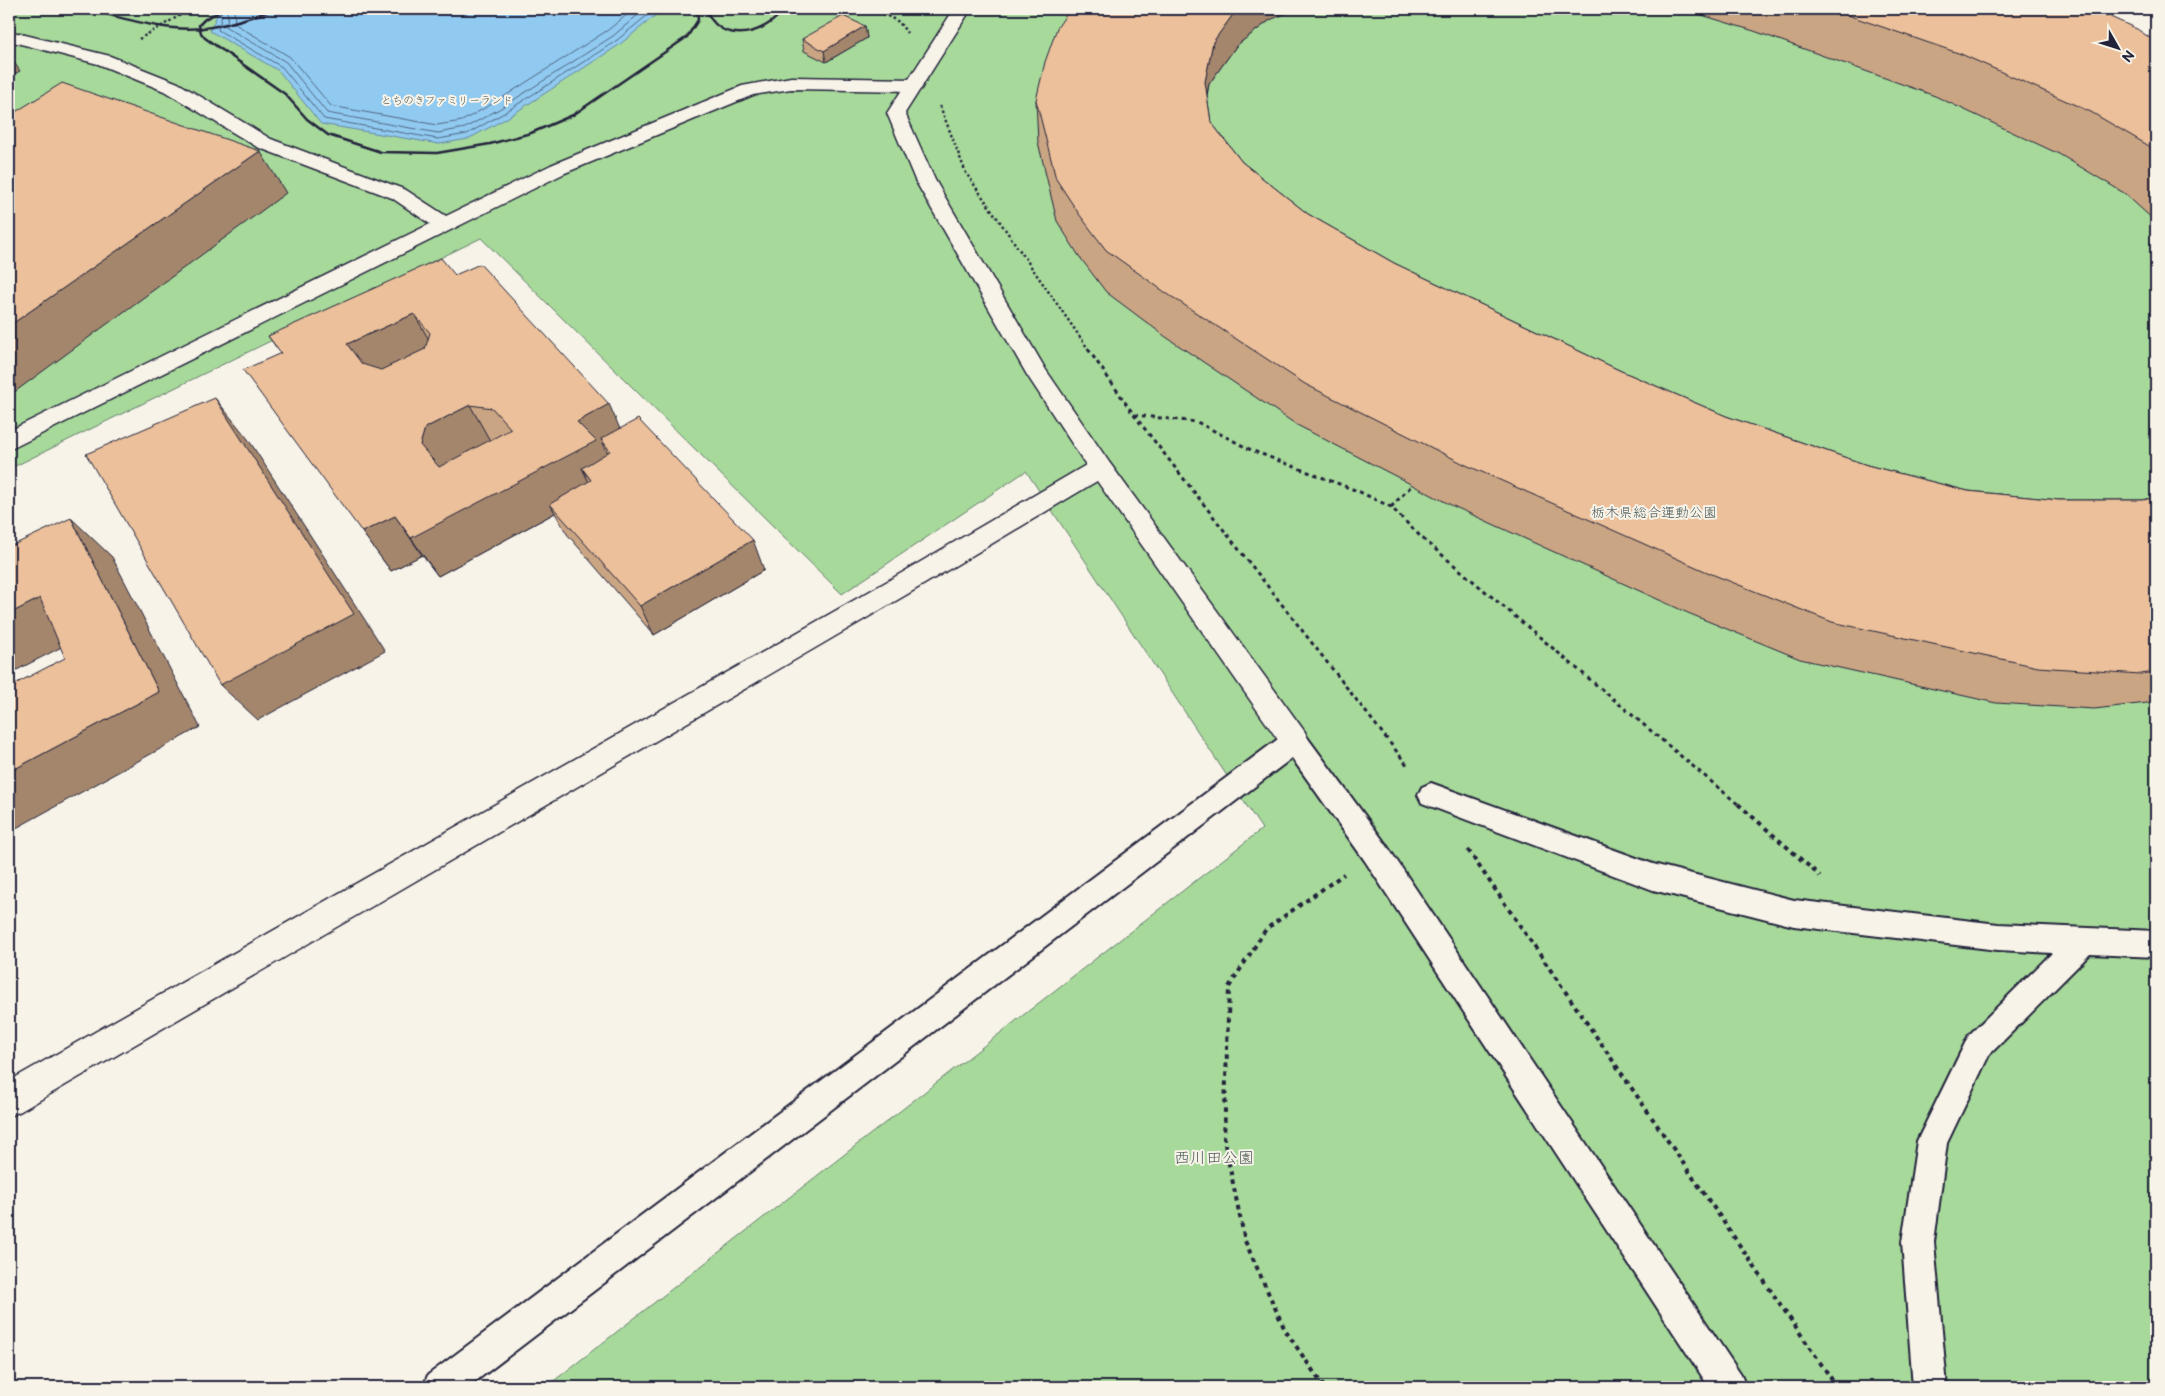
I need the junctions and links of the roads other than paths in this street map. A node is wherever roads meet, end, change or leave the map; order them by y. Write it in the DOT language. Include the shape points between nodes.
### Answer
graph roads {
  1 [pos="962,9"];
  2 [pos="9,36"];
  3 [pos="914,85"];
  4 [pos="444,224"];
  5 [pos="9,441"];
  6 [pos="1100,468"];
  7 [pos="1295,741"];
  8 [pos="1431,795"];
  9 [pos="2083,942"];
  10 [pos="2156,944"];
  11 [pos="9,1099"];
  12 [pos="440,1387"];
  13 [pos="1729,1387"];
  14 [pos="1930,1387"];
  1 -- 3 [label="street"];
  2 -- 4 [label="street" via="104,60 171,87 264,142 399,194"];
  3 -- 4 [label="street" via="791,83 749,90 558,169"];
  3 -- 6 [label="street" via="896,113 925,180 1038,375"];
  4 -- 5 [label="street"];
  6 -- 7 [label="street"];
  6 -- 11 [label="street"];
  7 -- 12 [label="lane"];
  7 -- 13 [label="lane" via="1375,852"];
  8 -- 9 [label="lane" via="1653,877 1794,913 1998,937"];
  9 -- 10 [label="lane"];
  9 -- 14 [label="lane" via="1979,1045 1932,1141 1918,1242"];
}
